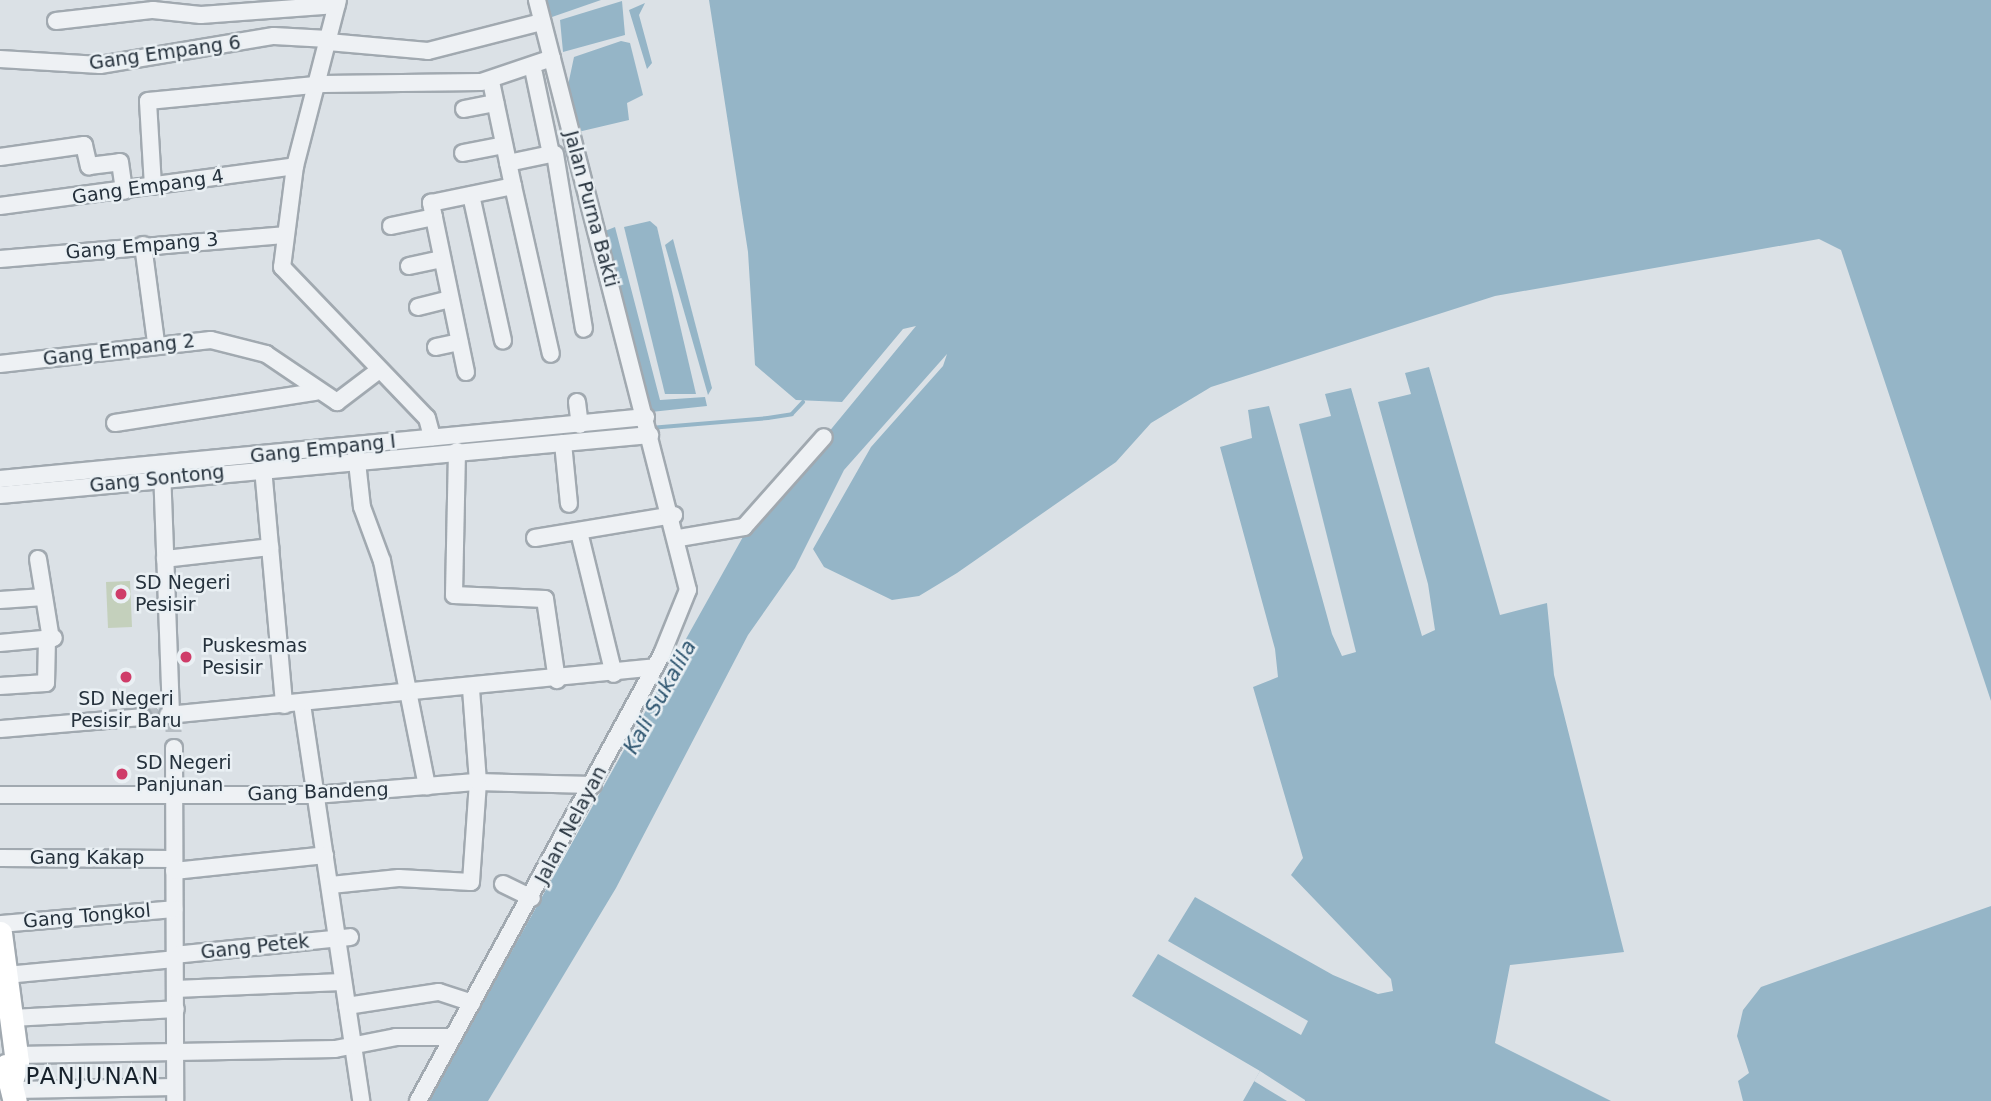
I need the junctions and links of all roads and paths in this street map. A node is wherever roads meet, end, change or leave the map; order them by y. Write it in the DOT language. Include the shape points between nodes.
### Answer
graph roads {
  1 [pos="537,0"];
  2 [pos="337,2"];
  3 [pos="233,7"];
  4 [pos="56,21"];
  5 [pos="542,22"];
  6 [pos="328,41"];
  7 [pos="552,58"];
  8 [pos="0,59"];
  9 [pos="534,73"];
  10 [pos="314,86"];
  11 [pos="492,86"];
  12 [pos="495,103"];
  13 [pos="464,109"];
  14 [pos="504,145"];
  15 [pos="463,153"];
  16 [pos="561,153"];
  17 [pos="0,157"];
  18 [pos="508,163"];
  19 [pos="295,166"];
  20 [pos="153,186"];
  21 [pos="513,186"];
  22 [pos="124,191"];
  23 [pos="471,195"];
  24 [pos="0,206"];
  25 [pos="433,217"];
  26 [pos="391,226"];
  27 [pos="284,235"];
  28 [pos="143,245"];
  29 [pos="0,259"];
  30 [pos="442,259"];
  31 [pos="408,266"];
  32 [pos="450,299"];
  33 [pos="418,307"];
  34 [pos="583,330"];
  35 [pos="503,341"];
  36 [pos="459,342"];
  37 [pos="156,343"];
  38 [pos="436,347"];
  39 [pos="551,354"];
  40 [pos="0,364"];
  41 [pos="377,371"];
  42 [pos="466,373"];
  43 [pos="316,392"];
  44 [pos="577,402"];
  45 [pos="115,423"];
  46 [pos="648,426"];
  47 [pos="572,434"];
  48 [pos="824,437"];
  49 [pos="448,444"];
  50 [pos="356,454"];
  51 [pos="259,464"];
  52 [pos="162,471"];
  53 [pos="0,479"];
  54 [pos="0,495"];
  55 [pos="569,504"];
  56 [pos="674,514"];
  57 [pos="579,532"];
  58 [pos="535,538"];
  59 [pos="679,538"];
  60 [pos="270,547"];
  61 [pos="38,559"];
  62 [pos="165,559"];
  63 [pos="44,597"];
  64 [pos="0,600"];
  65 [pos="51,639"];
  66 [pos="0,643"];
  67 [pos="656,667"];
  68 [pos="614,674"];
  69 [pos="557,680"];
  70 [pos="0,686"];
  71 [pos="471,689"];
  72 [pos="404,694"];
  73 [pos="302,704"];
  74 [pos="284,705"];
  75 [pos="142,717"];
  76 [pos="0,729"];
  77 [pos="174,748"];
  78 [pos="478,782"];
  79 [pos="593,785"];
  80 [pos="427,788"];
  81 [pos="0,795"];
  82 [pos="176,795"];
  83 [pos="314,795"];
  84 [pos="325,855"];
  85 [pos="0,858"];
  86 [pos="173,865"];
  87 [pos="503,884"];
  88 [pos="331,885"];
  89 [pos="532,898"];
  90 [pos="174,909"];
  91 [pos="0,924"];
  92 [pos="0,933"];
  93 [pos="343,938"];
  94 [pos="174,957"];
  95 [pos="6,975"];
  96 [pos="342,982"];
  97 [pos="175,989"];
  98 [pos="472,1003"];
  99 [pos="347,1006"];
  100 [pos="176,1009"];
  101 [pos="6,1023"];
  102 [pos="452,1037"];
  103 [pos="352,1044"];
  104 [pos="176,1050"];
  105 [pos="17,1055"];
  106 [pos="14,1089"];
  107 [pos="175,1094"];
  108 [pos="362,1101"];
  109 [pos="418,1101"];
  1 -- 5 [label="street, Jalan Purna Bakti"];
  2 -- 3 [label="street"];
  2 -- 6 [label="street"];
  3 -- 4 [label="street"];
  5 -- 6 [label="street, Gang Empang 6" via="428,51"];
  5 -- 7 [label="street, Jalan Purna Bakti"];
  6 -- 8 [label="street, Gang Empang 6" via="274,36 100,65"];
  6 -- 10 [label="street"];
  7 -- 10 [label="street" via="481,82"];
  7 -- 16 [label="street, Jalan Purna Bakti"];
  9 -- 16 [label="street"];
  10 -- 19 [label="street"];
  10 -- 20 [label="street" via="147,101"];
  11 -- 12 [label="street"];
  12 -- 13 [label="street"];
  12 -- 14 [label="street"];
  14 -- 15 [label="street"];
  14 -- 18 [label="street"];
  16 -- 18 [label="street"];
  16 -- 34 [label="street"];
  16 -- 46 [label="street, Jalan Purna Bakti"];
  17 -- 22 [label="street" via="84,145 89,166 120,162"];
  18 -- 21 [label="street"];
  19 -- 20 [label="street, Gang Empang 4"];
  19 -- 27 [label="street"];
  20 -- 22 [label="street, Gang Empang 4"];
  21 -- 23 [label="street"];
  21 -- 39 [label="street"];
  22 -- 24 [label="street, Gang Empang 4"];
  23 -- 25 [label="street" via="431,204"];
  23 -- 35 [label="street"];
  25 -- 26 [label="street"];
  25 -- 30 [label="street"];
  27 -- 28 [label="street, Gang Empang 3"];
  27 -- 41 [label="street" via="284,273"];
  28 -- 29 [label="street, Gang Empang 3"];
  28 -- 37 [label="street"];
  30 -- 31 [label="street"];
  30 -- 32 [label="street"];
  32 -- 33 [label="street"];
  32 -- 36 [label="street"];
  36 -- 38 [label="street"];
  36 -- 42 [label="street"];
  37 -- 40 [label="street, Gang Empang 2"];
  37 -- 43 [label="street, Gang Empang 2" via="211,340 254,350"];
  41 -- 43 [label="street, Gang Empang 2" via="342,402"];
  41 -- 49 [label="street"];
  43 -- 45 [label="street"];
  44 -- 47 [label="street"];
  46 -- 47 [label="street, Gang Empang I"];
  46 -- 56 [label="street, Jalan Nelayan"];
  47 -- 49 [label="street, Gang Empang I"];
  47 -- 55 [label="street"];
  48 -- 59 [label="street" via="744,527"];
  49 -- 50 [label="street, Gang Empang I"];
  49 -- 50 [label="street"];
  49 -- 69 [label="street" via="454,595 545,599"];
  50 -- 51 [label="street, Gang Empang I"];
  50 -- 72 [label="street" via="362,507 382,561"];
  51 -- 52 [label="street, Gang Empang I"];
  51 -- 60 [label="street"];
  52 -- 53 [label="street, Gang Empang I"];
  52 -- 54 [label="street, Gang Sontong"];
  52 -- 62 [label="street"];
  56 -- 57 [label="street"];
  56 -- 59 [label="street, Jalan Nelayan"];
  57 -- 58 [label="street"];
  57 -- 68 [label="street"];
  59 -- 67 [label="street, Jalan Nelayan" via="687,597"];
  60 -- 62 [label="street"];
  60 -- 74 [label="street"];
  61 -- 63 [label="street"];
  62 -- 74 [label="street" via="171,715"];
  63 -- 64 [label="street"];
  63 -- 65 [label="street"];
  65 -- 66 [label="street"];
  65 -- 70 [label="street" via="46,683"];
  67 -- 68 [label="street"];
  67 -- 79 [label="street, Jalan Nelayan"];
  68 -- 69 [label="street"];
  69 -- 71 [label="street"];
  71 -- 72 [label="street"];
  71 -- 78 [label="street"];
  72 -- 73 [label="street"];
  72 -- 80 [label="street"];
  73 -- 74 [label="street"];
  73 -- 83 [label="street"];
  75 -- 76 [label="street"];
  77 -- 82 [label="street"];
  78 -- 79 [label="street, Gang Bandeng"];
  78 -- 80 [label="street, Gang Bandeng"];
  78 -- 88 [label="street" via="471,882 399,878"];
  79 -- 89 [label="street, Jalan Nelayan"];
  80 -- 83 [label="street, Gang Bandeng"];
  81 -- 82 [label="street, Gang Bandeng"];
  82 -- 83 [label="street, Gang Bandeng"];
  82 -- 86 [label="street"];
  83 -- 84 [label="street"];
  84 -- 86 [label="street, Gang Kakap"];
  84 -- 88 [label="street"];
  85 -- 86 [label="street, Gang Kakap"];
  86 -- 90 [label="street"];
  87 -- 89 [label="street"];
  88 -- 93 [label="street"];
  89 -- 98 [label="street, Jalan Nelayan"];
  90 -- 91 [label="street, Gang Tongkol"];
  90 -- 94 [label="street"];
  92 -- 95 [label="highway"];
  93 -- 94 [label="street, Gang Petek"];
  93 -- 96 [label="street"];
  94 -- 95 [label="street, Gang Petek"];
  94 -- 97 [label="street"];
  95 -- 101 [label="highway"];
  96 -- 97 [label="street"];
  96 -- 99 [label="street"];
  97 -- 100 [label="street"];
  98 -- 99 [label="street" via="439,992"];
  98 -- 102 [label="street, Jalan Nelayan"];
  99 -- 103 [label="street"];
  100 -- 101 [label="street"];
  100 -- 104 [label="street"];
  101 -- 105 [label="highway"];
  101 -- 106 [label="highway"];
  102 -- 103 [label="street"];
  102 -- 109 [label="street, Jalan Nelayan"];
  103 -- 104 [label="street"];
  103 -- 108 [label="street"];
  104 -- 105 [label="street"];
  104 -- 107 [label="street"];
  105 -- 106 [label="highway"];
  106 -- 107 [label="street"];
}
